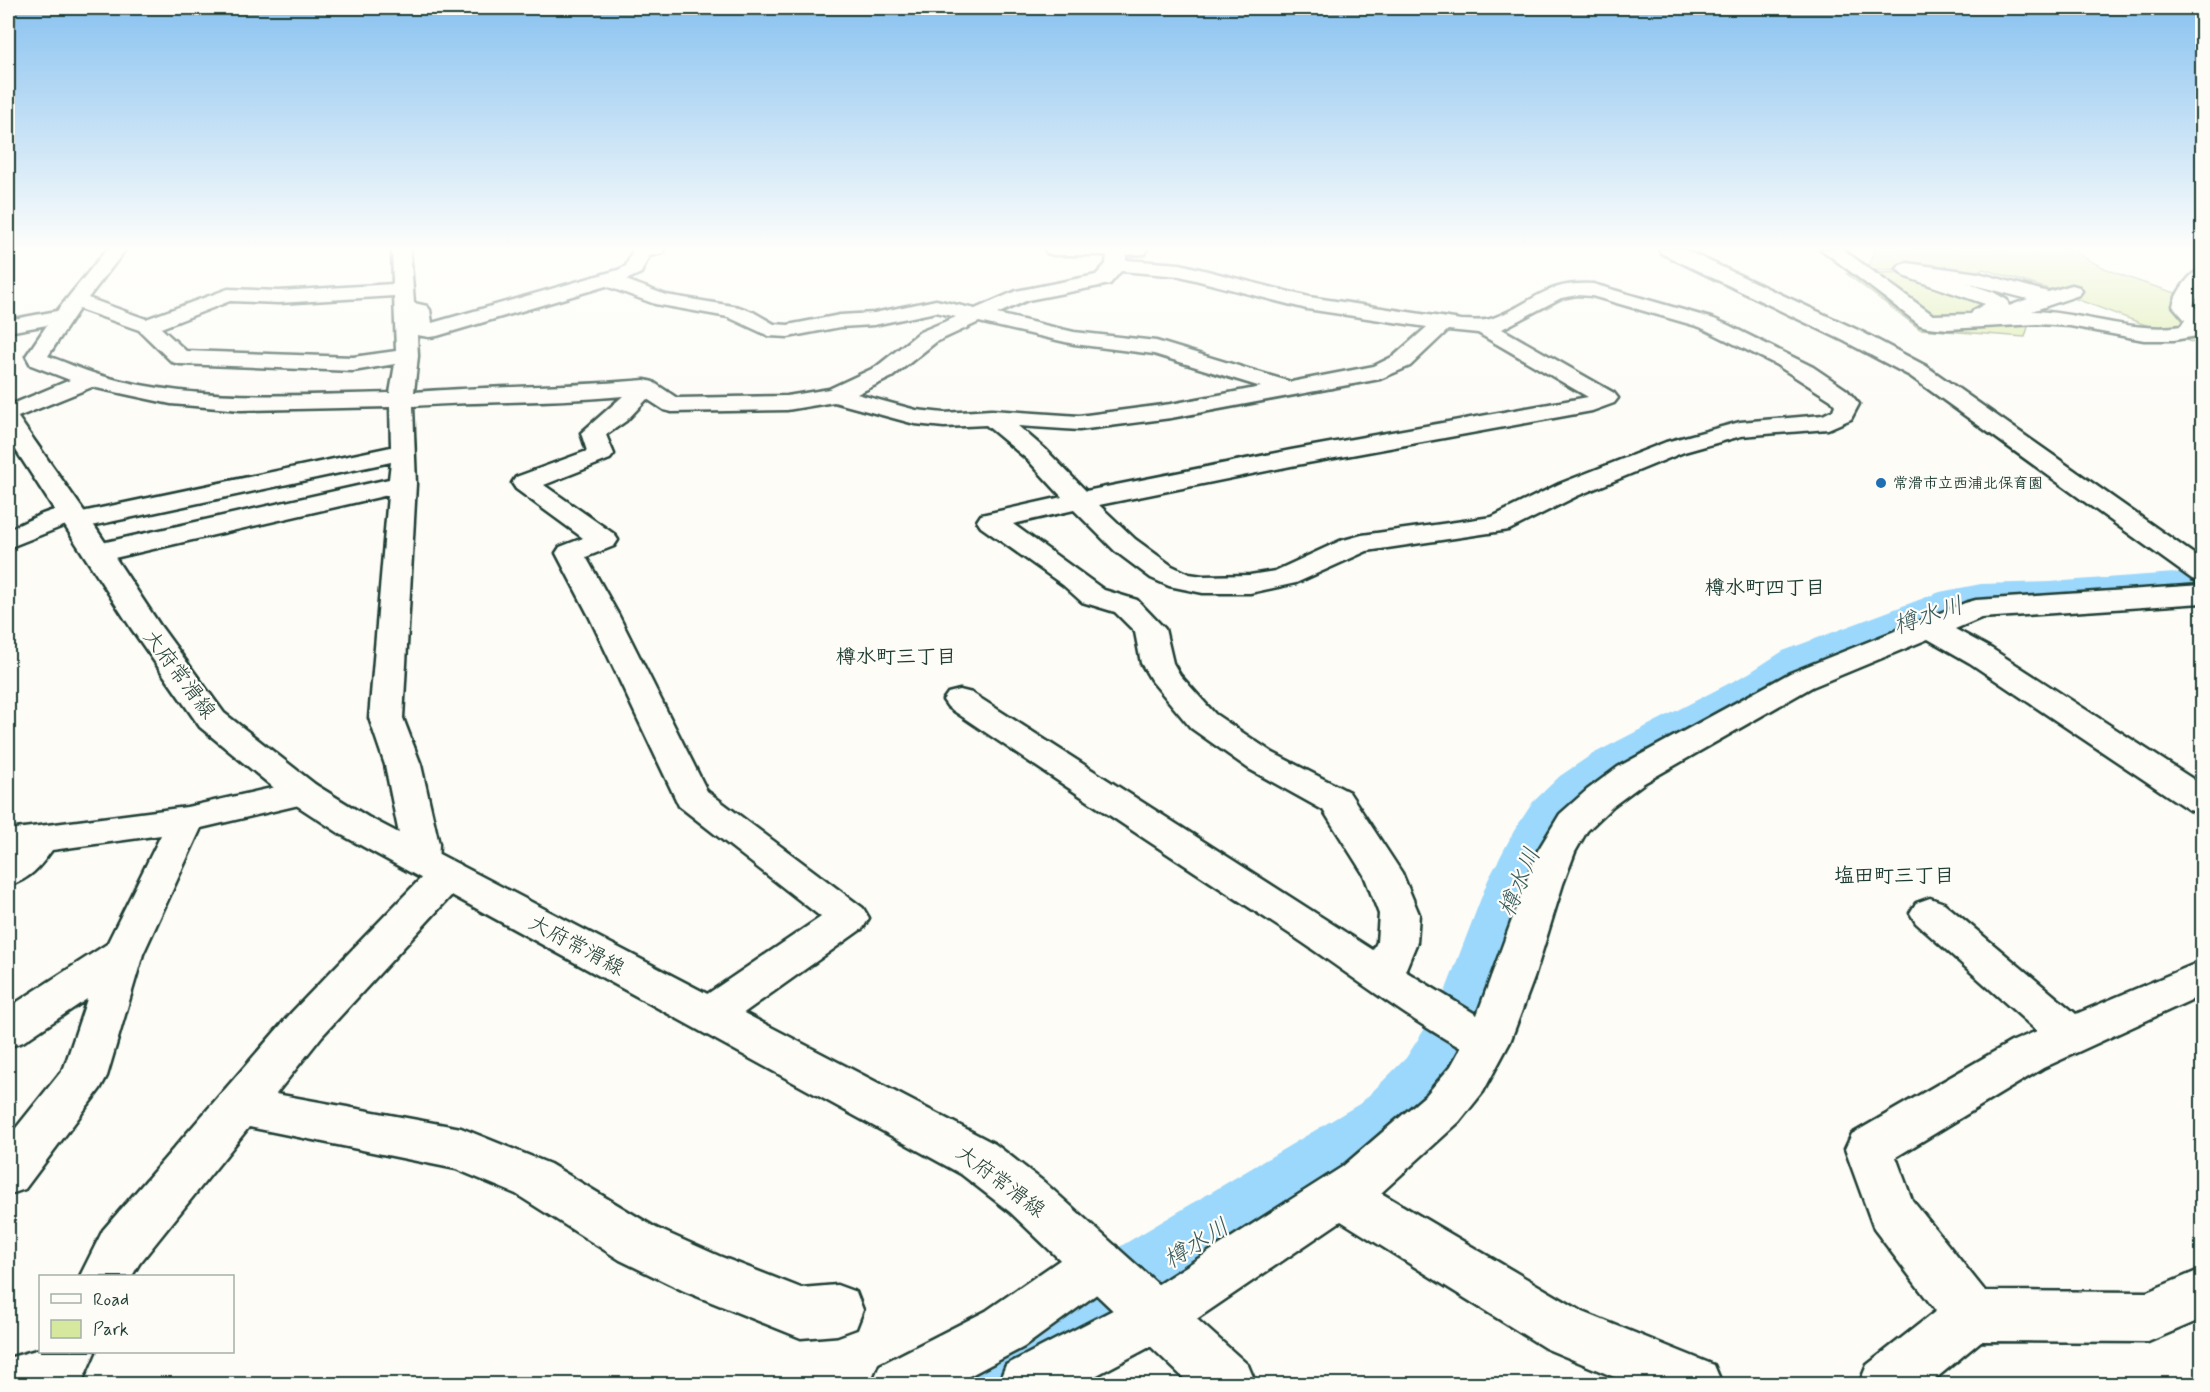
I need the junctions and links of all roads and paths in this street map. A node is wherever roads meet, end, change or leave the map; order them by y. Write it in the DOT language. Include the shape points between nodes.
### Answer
graph roads {
  1 [pos="49,314"];
  2 [pos="65,314"];
  3 [pos="94,314"];
  4 [pos="179,314"];
  5 [pos="405,314"];
  6 [pos="420,314"];
  7 [pos="487,314"];
  8 [pos="740,314"];
  9 [pos="895,314"];
  10 [pos="974,314"];
  11 [pos="1378,314"];
  12 [pos="1521,314"];
  13 [pos="1676,314"];
  14 [pos="1805,314"];
  15 [pos="1918,314"];
  16 [pos="1981,314"];
  17 [pos="2005,314"];
  18 [pos="2192,314"];
  19 [pos="979,315"];
  20 [pos="1984,319"];
  21 [pos="1443,324"];
  22 [pos="8,326"];
  23 [pos="146,326"];
  24 [pos="1483,327"];
  25 [pos="406,356"];
  26 [pos="90,380"];
  27 [pos="645,387"];
  28 [pos="1288,388"];
  29 [pos="835,395"];
  30 [pos="401,400"];
  31 [pos="8,414"];
  32 [pos="991,417"];
  33 [pos="8,421"];
  34 [pos="404,452"];
  35 [pos="403,484"];
  36 [pos="1080,500"];
  37 [pos="74,518"];
  38 [pos="8,540"];
  39 [pos="97,553"];
  40 [pos="2200,579"];
  41 [pos="1929,627"];
  42 [pos="960,700"];
  43 [pos="303,793"];
  44 [pos="2202,801"];
  45 [pos="188,819"];
  46 [pos="24,841"];
  47 [pos="434,868"];
  48 [pos="8,872"];
  49 [pos="1930,913"];
  50 [pos="122,954"];
  51 [pos="1381,977"];
  52 [pos="2202,977"];
  53 [pos="708,1015"];
  54 [pos="8,1030"];
  55 [pos="2071,1035"];
  56 [pos="1487,1041"];
  57 [pos="239,1106"];
  58 [pos="8,1174"];
  59 [pos="1341,1195"];
  60 [pos="1099,1264"];
  61 [pos="107,1275"];
  62 [pos="2202,1294"];
  63 [pos="837,1310"];
  64 [pos="1156,1314"];
  65 [pos="1972,1316"];
  66 [pos="68,1353"];
  67 [pos="12,1384"];
  68 [pos="898,1384"];
  69 [pos="1025,1384"];
  70 [pos="1230,1384"];
  71 [pos="1695,1384"];
  72 [pos="1886,1384"];
  1 -- 22 [label="street"];
  2 -- 26 [label="street" via="37,356"];
  3 -- 23 [label="street"];
  4 -- 23 [label="street"];
  5 -- 25 [label="street"];
  6 -- 7 [label="street" via="422,330 429,331"];
  8 -- 9 [label="street" via="769,330 788,331"];
  10 -- 19 [label="street"];
  11 -- 21 [label="street"];
  12 -- 24 [label="street"];
  13 -- 36 [label="street" via="1736,335 1814,378 1843,397 1847,406 1843,414 1828,422 1740,429 1676,447 1568,490 1499,524 1362,543 1296,574 1252,584 1194,584 1158,571"];
  14 -- 40 [label="street" via="1918,371"];
  15 -- 20 [label="street" via="1940,323"];
  16 -- 20 [label="street"];
  17 -- 20 [label="street"];
  18 -- 20 [label="street" via="2196,318 2189,332 2181,333 2137,333 2069,320"];
  19 -- 28 [label="street" via="1074,338 1164,350"];
  19 -- 29 [label="street" via="928,337 884,372"];
  21 -- 24 [label="street"];
  21 -- 28 [label="street" via="1402,361 1380,372"];
  23 -- 25 [label="street" via="180,357 353,364"];
  24 -- 36 [label="street" via="1606,398 1592,404"];
  25 -- 30 [label="street"];
  26 -- 30 [label="street" via="157,395 241,403"];
  26 -- 31 [label="street"];
  27 -- 29 [label="street" via="672,405 787,403"];
  27 -- 30 [label="street"];
  27 -- 53 [label="street" via="617,416 593,433 601,454 525,483 604,540 570,553 692,798 849,918"];
  28 -- 32 [label="street" via="1171,411 1079,423"];
  29 -- 32 [label="street" via="915,417"];
  30 -- 34 [label="street"];
  32 -- 36 [label="street" via="1042,460"];
  33 -- 37 [label="street, 大府常滑線"];
  34 -- 35 [label="street"];
  34 -- 37 [label="street"];
  35 -- 39 [label="street"];
  35 -- 47 [label="street" via="386,718 403,765 420,844"];
  36 -- 51 [label="street" via="991,521 1093,596 1126,606 1150,629 1157,663 1203,721 1261,761 1336,801 1383,873 1399,914 1397,942"];
  37 -- 38 [label="street"];
  37 -- 39 [label="street, 大府常滑線"];
  39 -- 43 [label="street, 大府常滑線" via="212,720"];
  40 -- 41 [label="street" via="1976,609"];
  41 -- 44 [label="street" via="1981,656"];
  41 -- 56 [label="street" via="1801,680 1631,775 1600,798 1573,824 1556,852"];
  42 -- 51 [label="street"];
  43 -- 45 [label="street"];
  43 -- 47 [label="street, 大府常滑線"];
  45 -- 46 [label="street"];
  45 -- 50 [label="street"];
  46 -- 48 [label="street" via="22,863"];
  47 -- 53 [label="street, 大府常滑線"];
  47 -- 57 [label="street"];
  49 -- 55 [label="street"];
  50 -- 54 [label="street"];
  50 -- 58 [label="street" via="84,1076"];
  51 -- 56 [label="street"];
  52 -- 55 [label="street"];
  53 -- 60 [label="street, 大府常滑線" via="978,1158"];
  55 -- 65 [label="street" via="2027,1055 1869,1149 1892,1213"];
  56 -- 59 [label="street" via="1467,1079 1443,1108"];
  57 -- 61 [label="street" via="121,1247"];
  57 -- 63 [label="street" via="461,1149 533,1179 638,1244 702,1274 801,1313"];
  59 -- 64 [label="street"];
  59 -- 71 [label="street" via="1564,1330"];
  60 -- 64 [label="street, 大府常滑線"];
  60 -- 68 [label="street" via="1005,1329"];
  62 -- 65 [label="street" via="2148,1317"];
  64 -- 69 [label="street"];
  64 -- 70 [label="street, 大府常滑線"];
  65 -- 72 [label="street"];
  66 -- 67 [label="street" via="58,1372"];
}
